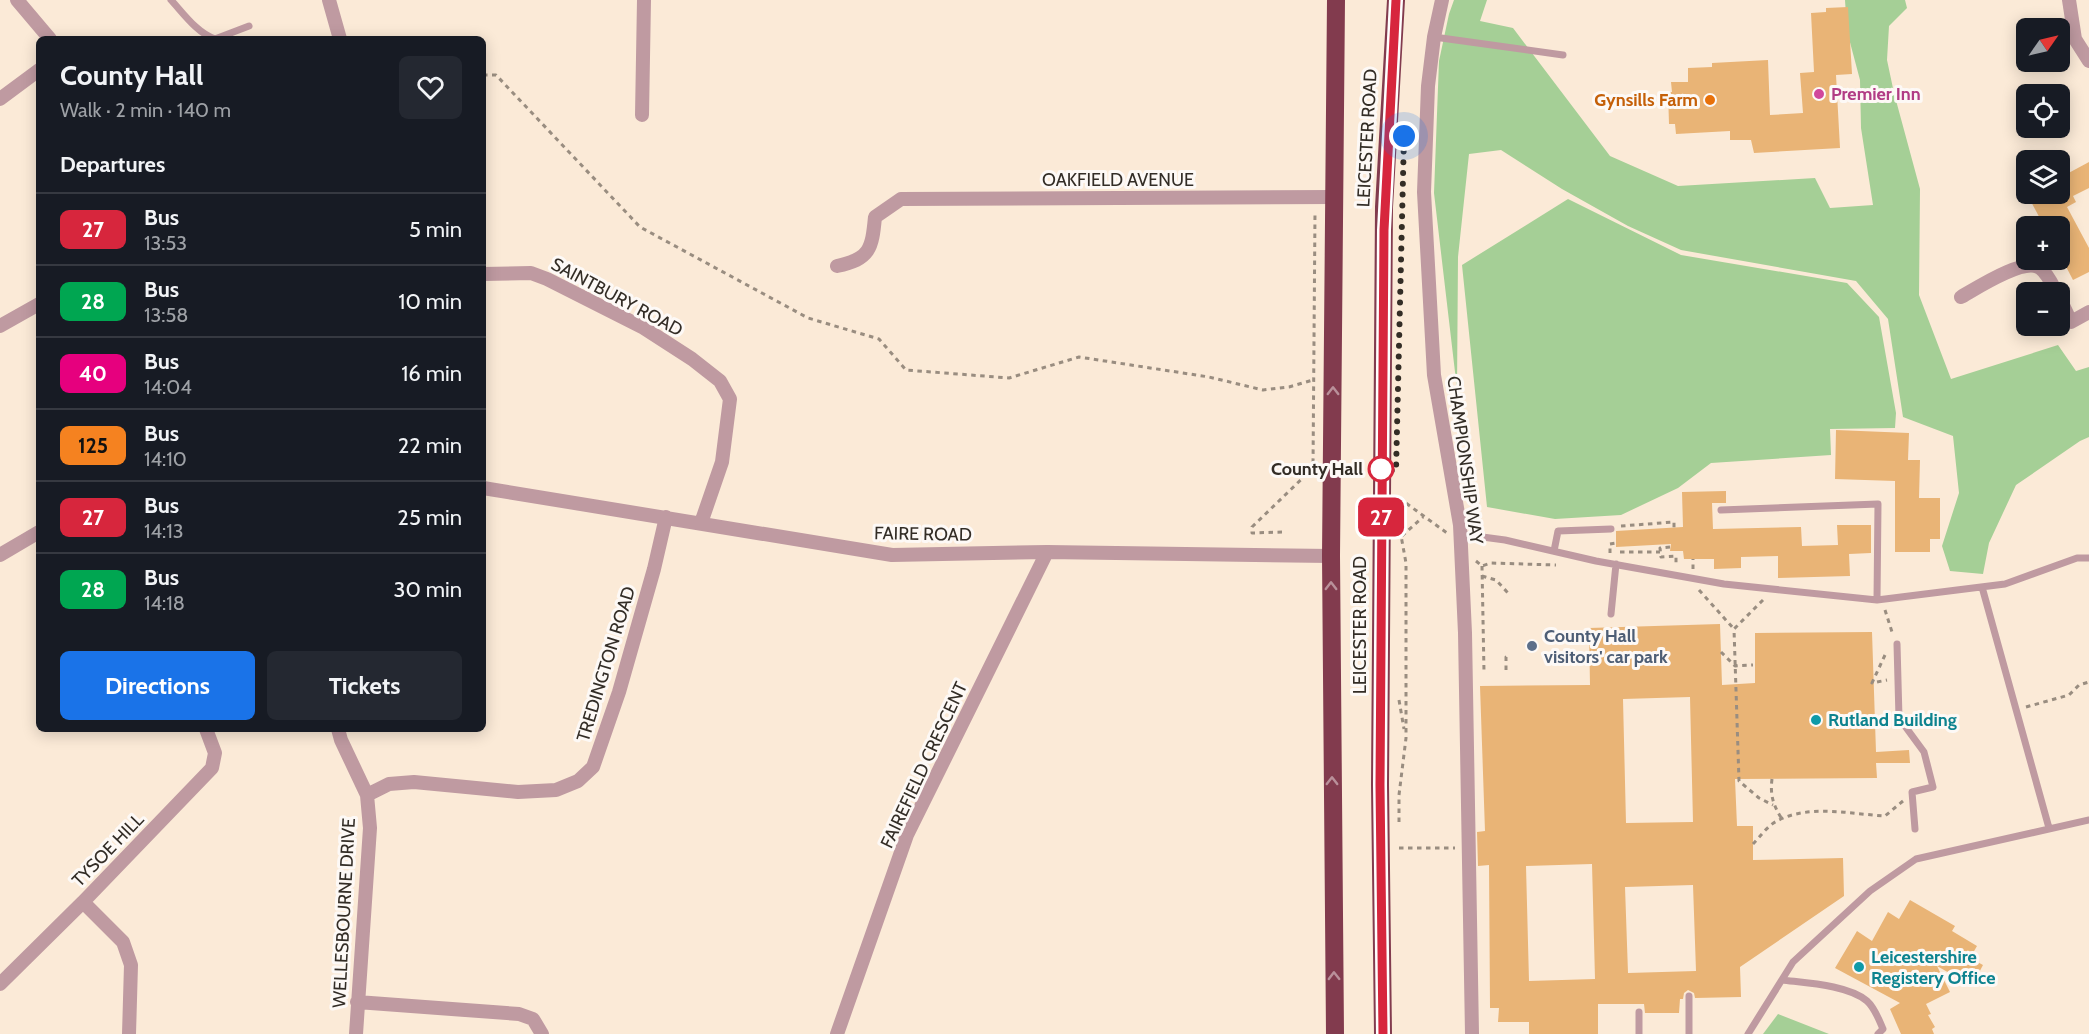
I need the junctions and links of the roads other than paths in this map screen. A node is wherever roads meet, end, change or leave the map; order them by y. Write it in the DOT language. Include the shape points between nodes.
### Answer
graph roads {
  1 [pos="17,0"];
  2 [pos="171,0"];
  3 [pos="329,0"];
  4 [pos="644,0"];
  5 [pos="1336,0"];
  6 [pos="1396,0"];
  7 [pos="1442,0"];
  8 [pos="2069,0"];
  9 [pos="249,26"];
  10 [pos="47,36"];
  11 [pos="207,36"];
  12 [pos="223,36"];
  13 [pos="339,36"];
  14 [pos="1434,37"];
  15 [pos="1563,56"];
  16 [pos="2089,61"];
  17 [pos="36,72"];
  18 [pos="0,99"];
  19 [pos="642,115"];
  20 [pos="1334,197"];
  21 [pos="837,266"];
  22 [pos="486,273"];
  23 [pos="2051,282"];
  24 [pos="1961,297"];
  25 [pos="36,306"];
  26 [pos="2089,312"];
  27 [pos="2070,320"];
  28 [pos="0,326"];
  29 [pos="486,488"];
  30 [pos="1720,510"];
  31 [pos="666,517"];
  32 [pos="701,523"];
  33 [pos="1611,529"];
  34 [pos="36,534"];
  35 [pos="1460,541"];
  36 [pos="1554,551"];
  37 [pos="1047,552"];
  38 [pos="0,555"];
  39 [pos="1331,556"];
  40 [pos="2089,558"];
  41 [pos="1616,564"];
  42 [pos="1982,587"];
  43 [pos="1877,600"];
  44 [pos="1611,614"];
  45 [pos="1895,641"];
  46 [pos="207,732"];
  47 [pos="339,732"];
  48 [pos="367,795"];
  49 [pos="2089,820"];
  50 [pos="2049,828"];
  51 [pos="1915,829"];
  52 [pos="83,902"];
  53 [pos="1782,980"];
  54 [pos="0,984"];
  55 [pos="1689,996"];
  56 [pos="357,1002"];
  57 [pos="1639,1012"];
  58 [pos="129,1034"];
  59 [pos="356,1034"];
  60 [pos="542,1034"];
  61 [pos="837,1034"];
  62 [pos="1335,1034"];
  63 [pos="1383,1034"];
  64 [pos="1472,1034"];
  65 [pos="1639,1034"];
  66 [pos="1689,1034"];
  67 [pos="1748,1034"];
  68 [pos="1878,1034"];
  1 -- 10 [label="street"];
  2 -- 11 [label="lane"];
  3 -- 13 [label="street"];
  4 -- 19 [label="street"];
  5 -- 20 [label="highway, LEICESTER ROAD"];
  6 -- 63 [label="highway, LEICESTER ROAD" via="1384,207 1380,785"];
  7 -- 14 [label="street, CHAMPIONSHIP WAY"];
  8 -- 16 [label="street" via="2075,39"];
  9 -- 12 [label="lane"];
  14 -- 15 [label="lane"];
  14 -- 35 [label="street, CHAMPIONSHIP WAY" via="1424,192 1434,375"];
  17 -- 18 [label="street"];
  20 -- 21 [label="street, OAKFIELD AVENUE" via="901,199 875,217 870,246 862,257"];
  39 -- 20 [label="highway, LEICESTER ROAD, one-way"];
  22 -- 32 [label="street, SAINTBURY ROAD" via="531,273 547,279 644,328 720,381 730,399 722,462"];
  23 -- 24 [label="street" via="2047,274 2032,265 2014,269"];
  25 -- 28 [label="street"];
  26 -- 27 [label="street"];
  29 -- 31 [label="street, FAIRE ROAD"];
  30 -- 43 [label="lane" via="1878,504"];
  31 -- 32 [label="street, FAIRE ROAD"];
  31 -- 48 [label="street, TREDINGTON ROAD" via="619,692 593,767 578,782 556,790 518,792 414,782 389,784"];
  32 -- 37 [label="street, FAIRE ROAD" via="892,555"];
  33 -- 36 [label="lane" via="1558,531"];
  34 -- 38 [label="street"];
  35 -- 36 [label="lane" via="1505,540"];
  35 -- 64 [label="street, CHAMPIONSHIP WAY"];
  36 -- 41 [label="lane"];
  37 -- 39 [label="street, FAIRE ROAD"];
  37 -- 61 [label="street, FAIREFIELD CRESCENT" via="907,836"];
  62 -- 39 [label="highway, LEICESTER ROAD, one-way"];
  40 -- 42 [label="lane" via="2077,558 2005,584"];
  41 -- 43 [label="lane" via="1724,584"];
  41 -- 44 [label="lane"];
  42 -- 43 [label="lane"];
  42 -- 50 [label="lane"];
  45 -- 51 [label="lane" via="1899,718 1924,752 1932,787 1912,792"];
  46 -- 52 [label="street, TYSOE HILL" via="215,753 212,768"];
  47 -- 48 [label="street, WELLESBOURNE DRIVE"];
  48 -- 56 [label="street, WELLESBOURNE DRIVE" via="370,828"];
  49 -- 50 [label="lane"];
  50 -- 53 [label="lane" via="1916,859 1870,891 1792,962"];
  52 -- 54 [label="street, TYSOE HILL"];
  52 -- 58 [label="street" via="123,942 131,965"];
  53 -- 67 [label="lane"];
  53 -- 68 [label="lane" via="1860,996 1872,1007 1883,1029"];
  55 -- 66 [label="lane"];
  56 -- 59 [label="street, WELLESBOURNE DRIVE"];
  56 -- 60 [label="street" via="519,1014 533,1019"];
  57 -- 65 [label="lane"];
}
